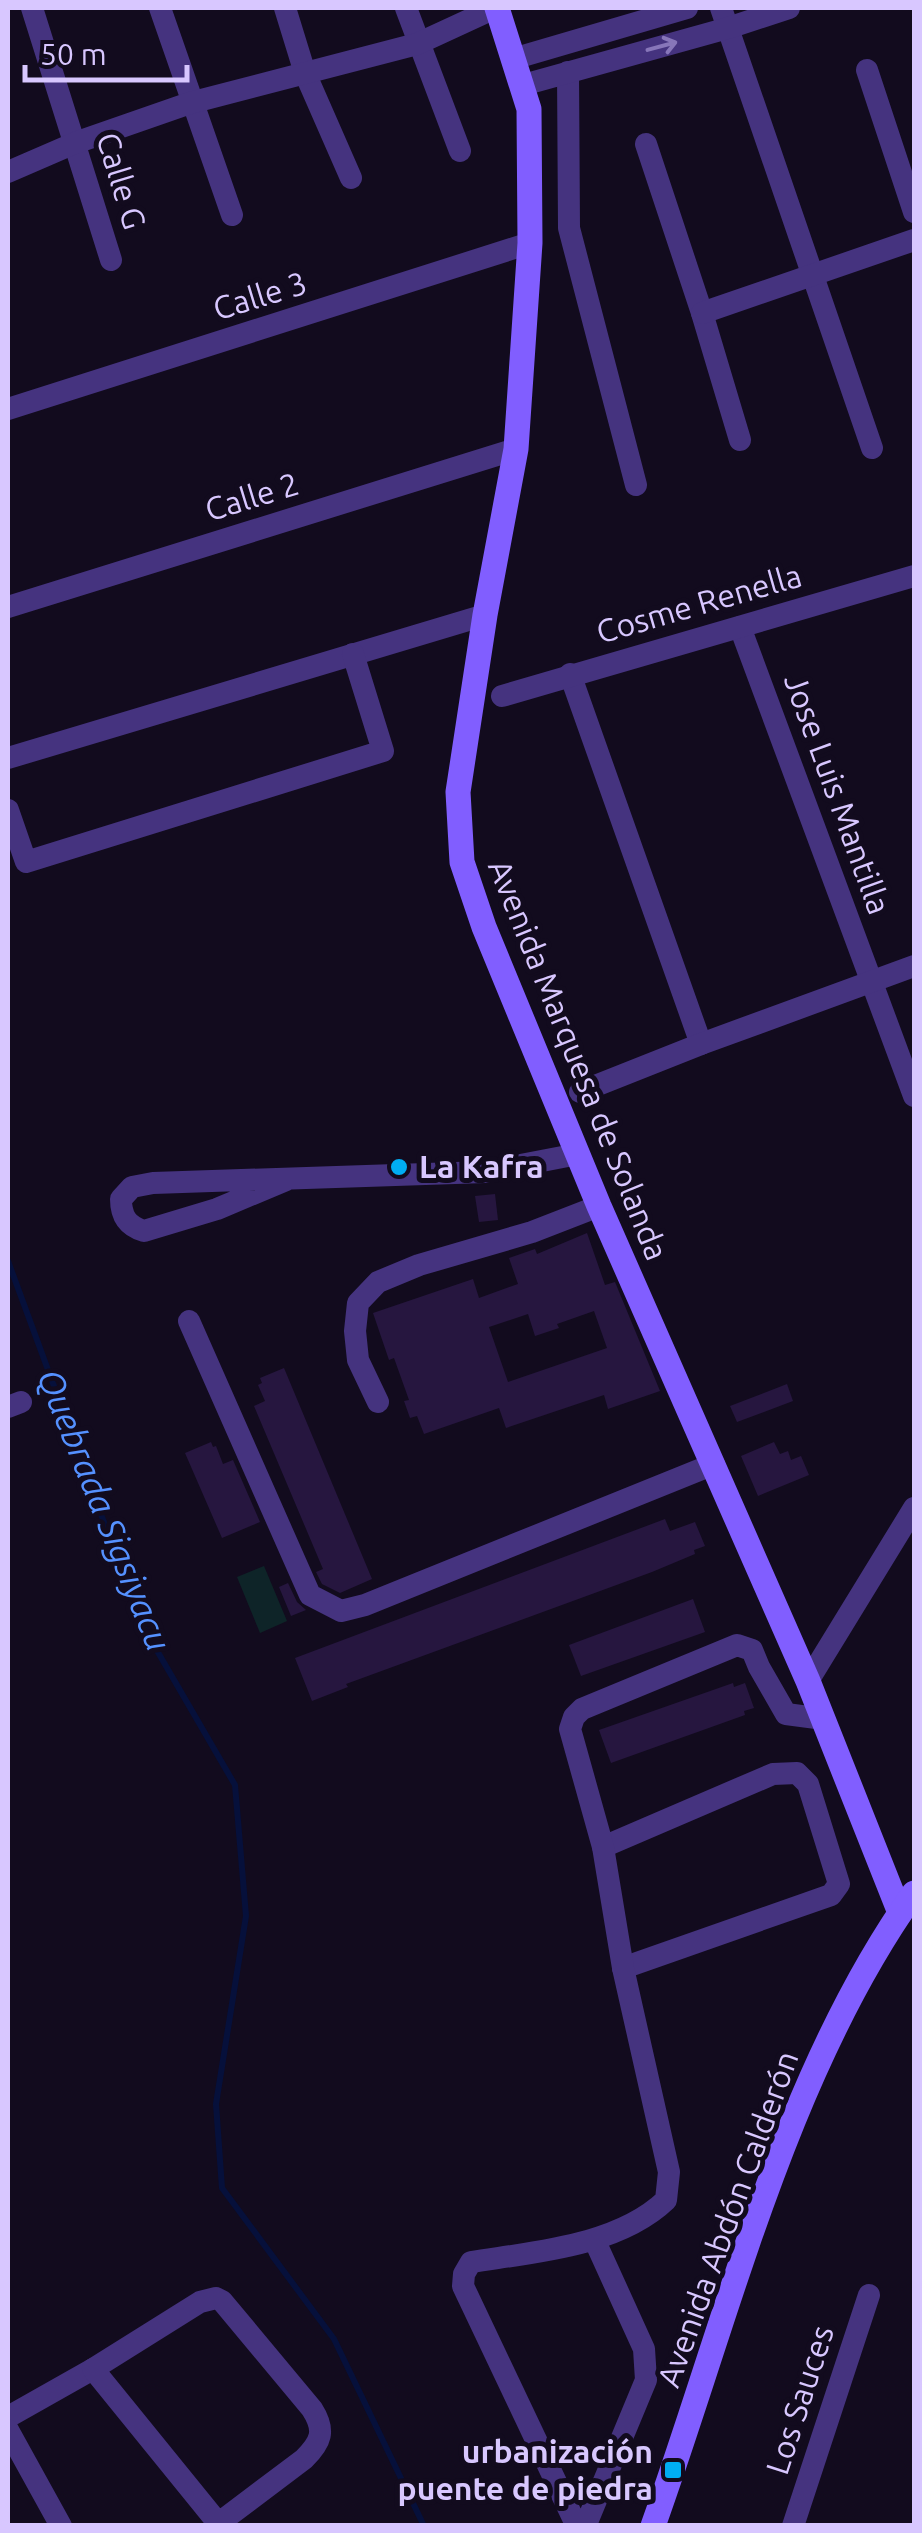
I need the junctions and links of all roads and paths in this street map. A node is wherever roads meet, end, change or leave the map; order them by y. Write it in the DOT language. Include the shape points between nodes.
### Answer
graph roads {
  1 [pos="32,8"];
  2 [pos="160,8"];
  3 [pos="285,8"];
  4 [pos="406,8"];
  5 [pos="496,8"];
  6 [pos="687,8"];
  7 [pos="789,8"];
  8 [pos="725,18"];
  9 [pos="418,44"];
  10 [pos="516,58"];
  11 [pos="867,70"];
  12 [pos="568,72"];
  13 [pos="305,73"];
  14 [pos="523,84"];
  15 [pos="190,103"];
  16 [pos="75,143"];
  17 [pos="646,144"];
  18 [pos="460,151"];
  19 [pos="8,172"];
  20 [pos="352,178"];
  21 [pos="914,212"];
  22 [pos="232,215"];
  23 [pos="914,240"];
  24 [pos="530,243"];
  25 [pos="111,260"];
  26 [pos="813,274"];
  27 [pos="702,313"];
  28 [pos="8,408"];
  29 [pos="740,440"];
  30 [pos="872,448"];
  31 [pos="516,449"];
  32 [pos="636,485"];
  33 [pos="914,576"];
  34 [pos="8,607"];
  35 [pos="485,614"];
  36 [pos="740,627"];
  37 [pos="353,654"];
  38 [pos="570,674"];
  39 [pos="502,696"];
  40 [pos="8,758"];
  41 [pos="8,810"];
  42 [pos="914,966"];
  43 [pos="872,983"];
  44 [pos="701,1044"];
  45 [pos="580,1092"];
  46 [pos="914,1096"];
  47 [pos="578,1154"];
  48 [pos="286,1180"];
  49 [pos="599,1206"];
  50 [pos="189,1321"];
  51 [pos="378,1402"];
  52 [pos="714,1464"];
  53 [pos="914,1508"];
  54 [pos="808,1681"];
  55 [pos="824,1719"];
  56 [pos="602,1847"];
  57 [pos="907,1903"];
  58 [pos="622,1968"];
  59 [pos="594,2239"];
  60 [pos="869,2295"];
  61 [pos="93,2370"];
  62 [pos="8,2417"];
  63 [pos="8,2430"];
  64 [pos="216,2524"];
  65 [pos="61,2526"];
  66 [pos="654,2526"];
  67 [pos="793,2526"];
  1 -- 16 [label="street, Calle G"];
  2 -- 15 [label="street"];
  3 -- 13 [label="street"];
  4 -- 9 [label="street"];
  5 -- 9 [label="street"];
  5 -- 10 [label="street, Avenida Marquesa de Solanda"];
  6 -- 10 [label="street"];
  7 -- 8 [label="street"];
  12 -- 8 [label="street, one-way"];
  8 -- 26 [label="street"];
  9 -- 13 [label="street"];
  9 -- 18 [label="street"];
  10 -- 14 [label="street, Avenida Marquesa de Solanda"];
  11 -- 21 [label="street"];
  12 -- 14 [label="street"];
  12 -- 32 [label="street" via="569,228"];
  13 -- 15 [label="street"];
  13 -- 20 [label="street"];
  14 -- 24 [label="street, Avenida Marquesa de Solanda"];
  15 -- 16 [label="street"];
  15 -- 22 [label="street"];
  16 -- 19 [label="street"];
  16 -- 25 [label="street, Calle G"];
  17 -- 27 [label="street"];
  23 -- 26 [label="street"];
  24 -- 28 [label="street, Calle 3"];
  24 -- 31 [label="street, Avenida Marquesa de Solanda"];
  26 -- 27 [label="street"];
  26 -- 30 [label="street"];
  27 -- 29 [label="street"];
  31 -- 34 [label="street, Calle 2"];
  31 -- 35 [label="street, Avenida Marquesa de Solanda"];
  33 -- 36 [label="street, Cosme Renella"];
  35 -- 37 [label="street"];
  35 -- 47 [label="street, Avenida Marquesa de Solanda" via="458,792 462,862"];
  36 -- 38 [label="street, Cosme Renella"];
  36 -- 43 [label="street, Jose Luis Mantilla"];
  37 -- 40 [label="street"];
  37 -- 41 [label="street" via="383,751 26,862"];
  38 -- 39 [label="street, Cosme Renella"];
  38 -- 44 [label="street"];
  42 -- 43 [label="street"];
  43 -- 44 [label="street"];
  43 -- 46 [label="street, Jose Luis Mantilla"];
  44 -- 45 [label="street"];
  47 -- 48 [label="street" via="485,1172"];
  47 -- 49 [label="street, Avenida Marquesa de Solanda"];
  48 -- 48 [label="street" via="142,1185 125,1192 121,1206 128,1222 144,1231"];
  49 -- 51 [label="street" via="378,1282 358,1303 354,1332 358,1360"];
  49 -- 52 [label="street, Avenida Marquesa de Solanda"];
  50 -- 52 [label="street" via="310,1595 341,1611"];
  52 -- 54 [label="street, Avenida Marquesa de Solanda"];
  53 -- 54 [label="street"];
  54 -- 55 [label="street, Avenida Marquesa de Solanda"];
  55 -- 56 [label="street" via="786,1714 745,1645 582,1709 570,1729"];
  55 -- 57 [label="street, Avenida Marquesa de Solanda"];
  56 -- 58 [label="street"];
  56 -- 58 [label="street" via="774,1774 797,1773 808,1784 839,1884 831,1895"];
  57 -- 66 [label="street, Avenida Abdón Calderón" via="829,2040 785,2142"];
  58 -- 59 [label="street" via="668,2186 666,2200 653,2212"];
  59 -- 59 [label="street" via="647,2364 646,2380 583,2524 573,2518 463,2286 471,2262"];
  60 -- 67 [label="street, Los Sauces"];
  61 -- 62 [label="street"];
  61 -- 64 [label="street"];
  61 -- 64 [label="street" via="216,2298 312,2410 322,2434 316,2447"];
  63 -- 65 [label="street"];
}
